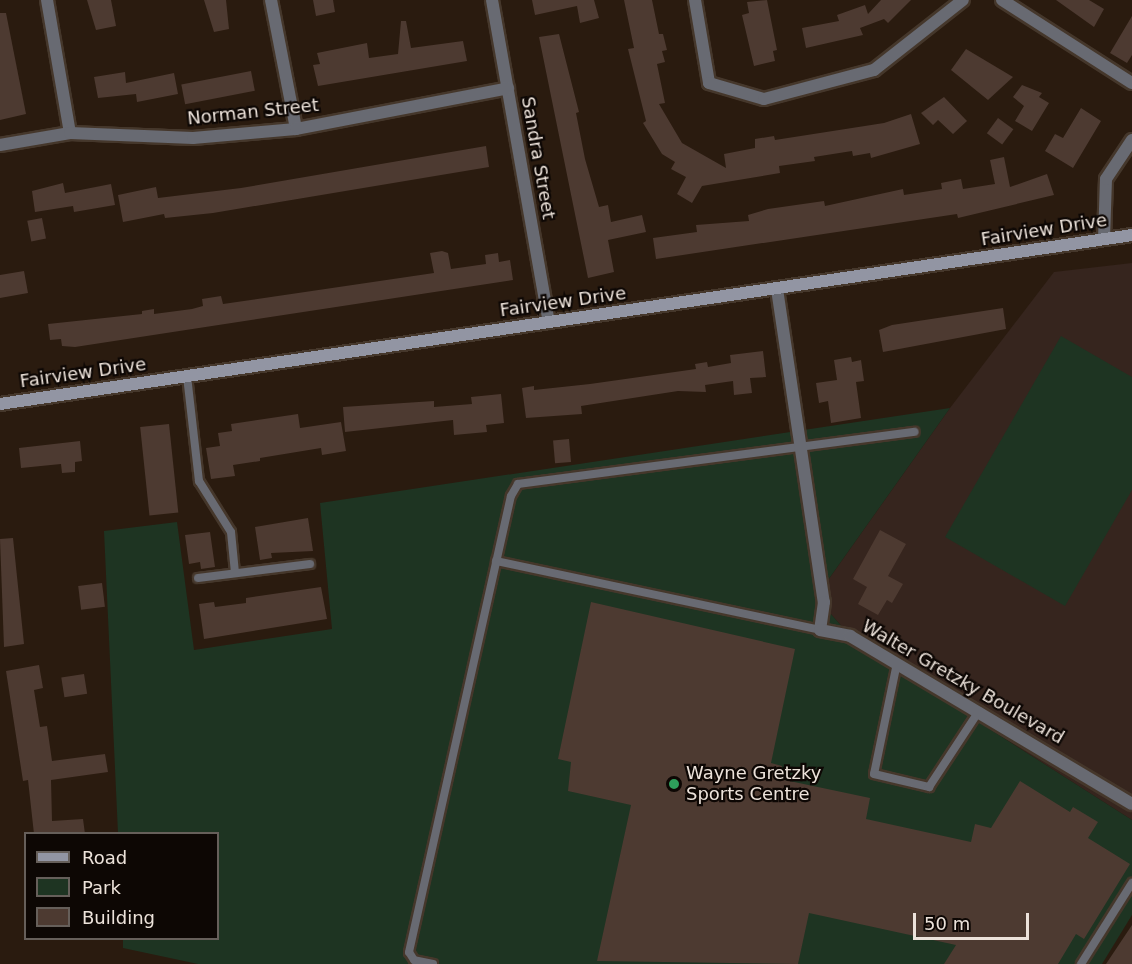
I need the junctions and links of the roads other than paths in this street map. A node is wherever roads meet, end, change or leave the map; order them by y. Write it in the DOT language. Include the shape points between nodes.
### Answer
graph roads {
  1 [pos="47,0"];
  2 [pos="271,0"];
  3 [pos="492,0"];
  4 [pos="695,0"];
  5 [pos="963,0"];
  6 [pos="1002,0"];
  7 [pos="1132,83"];
  8 [pos="508,88"];
  9 [pos="296,129"];
  10 [pos="70,133"];
  11 [pos="1132,140"];
  12 [pos="0,144"];
  13 [pos="1132,235"];
  14 [pos="1104,239"];
  15 [pos="777,289"];
  16 [pos="549,322"];
  17 [pos="187,376"];
  18 [pos="0,404"];
  19 [pos="915,432"];
  20 [pos="800,448"];
  21 [pos="496,561"];
  22 [pos="310,564"];
  23 [pos="235,573"];
  24 [pos="198,578"];
  25 [pos="820,630"];
  26 [pos="897,663"];
  27 [pos="979,711"];
  28 [pos="1132,804"];
  29 [pos="1132,883"];
  30 [pos="433,964"];
  31 [pos="1081,964"];
  1 -- 10 [label="street"];
  2 -- 9 [label="street"];
  3 -- 8 [label="street, Sandra Street"];
  4 -- 5 [label="street" via="709,83 764,99 874,70"];
  6 -- 7 [label="street"];
  8 -- 9 [label="street, Norman Street"];
  8 -- 16 [label="street, Sandra Street"];
  9 -- 10 [label="street, Norman Street" via="193,138"];
  10 -- 12 [label="street, Norman Street"];
  11 -- 14 [label="street" via="1106,179"];
  13 -- 14 [label="main road, Fairview Drive"];
  14 -- 15 [label="main road, Fairview Drive"];
  15 -- 16 [label="main road, Fairview Drive"];
  15 -- 20 [label="street"];
  16 -- 17 [label="main road, Fairview Drive"];
  17 -- 18 [label="main road, Fairview Drive"];
  17 -- 23 [label="lane" via="199,481 231,532"];
  19 -- 20 [label="lane"];
  20 -- 21 [label="lane" via="518,484 511,496"];
  20 -- 25 [label="street" via="824,602"];
  21 -- 25 [label="lane"];
  21 -- 30 [label="lane" via="409,952 414,960"];
  22 -- 23 [label="lane"];
  23 -- 24 [label="lane"];
  25 -- 26 [label="street, Walter Gretzky Boulevard" via="850,636"];
  26 -- 27 [label="street, Walter Gretzky Boulevard"];
  26 -- 27 [label="lane" via="874,774 929,787"];
  27 -- 28 [label="street, Walter Gretzky Boulevard"];
  29 -- 31 [label="lane"];
}
